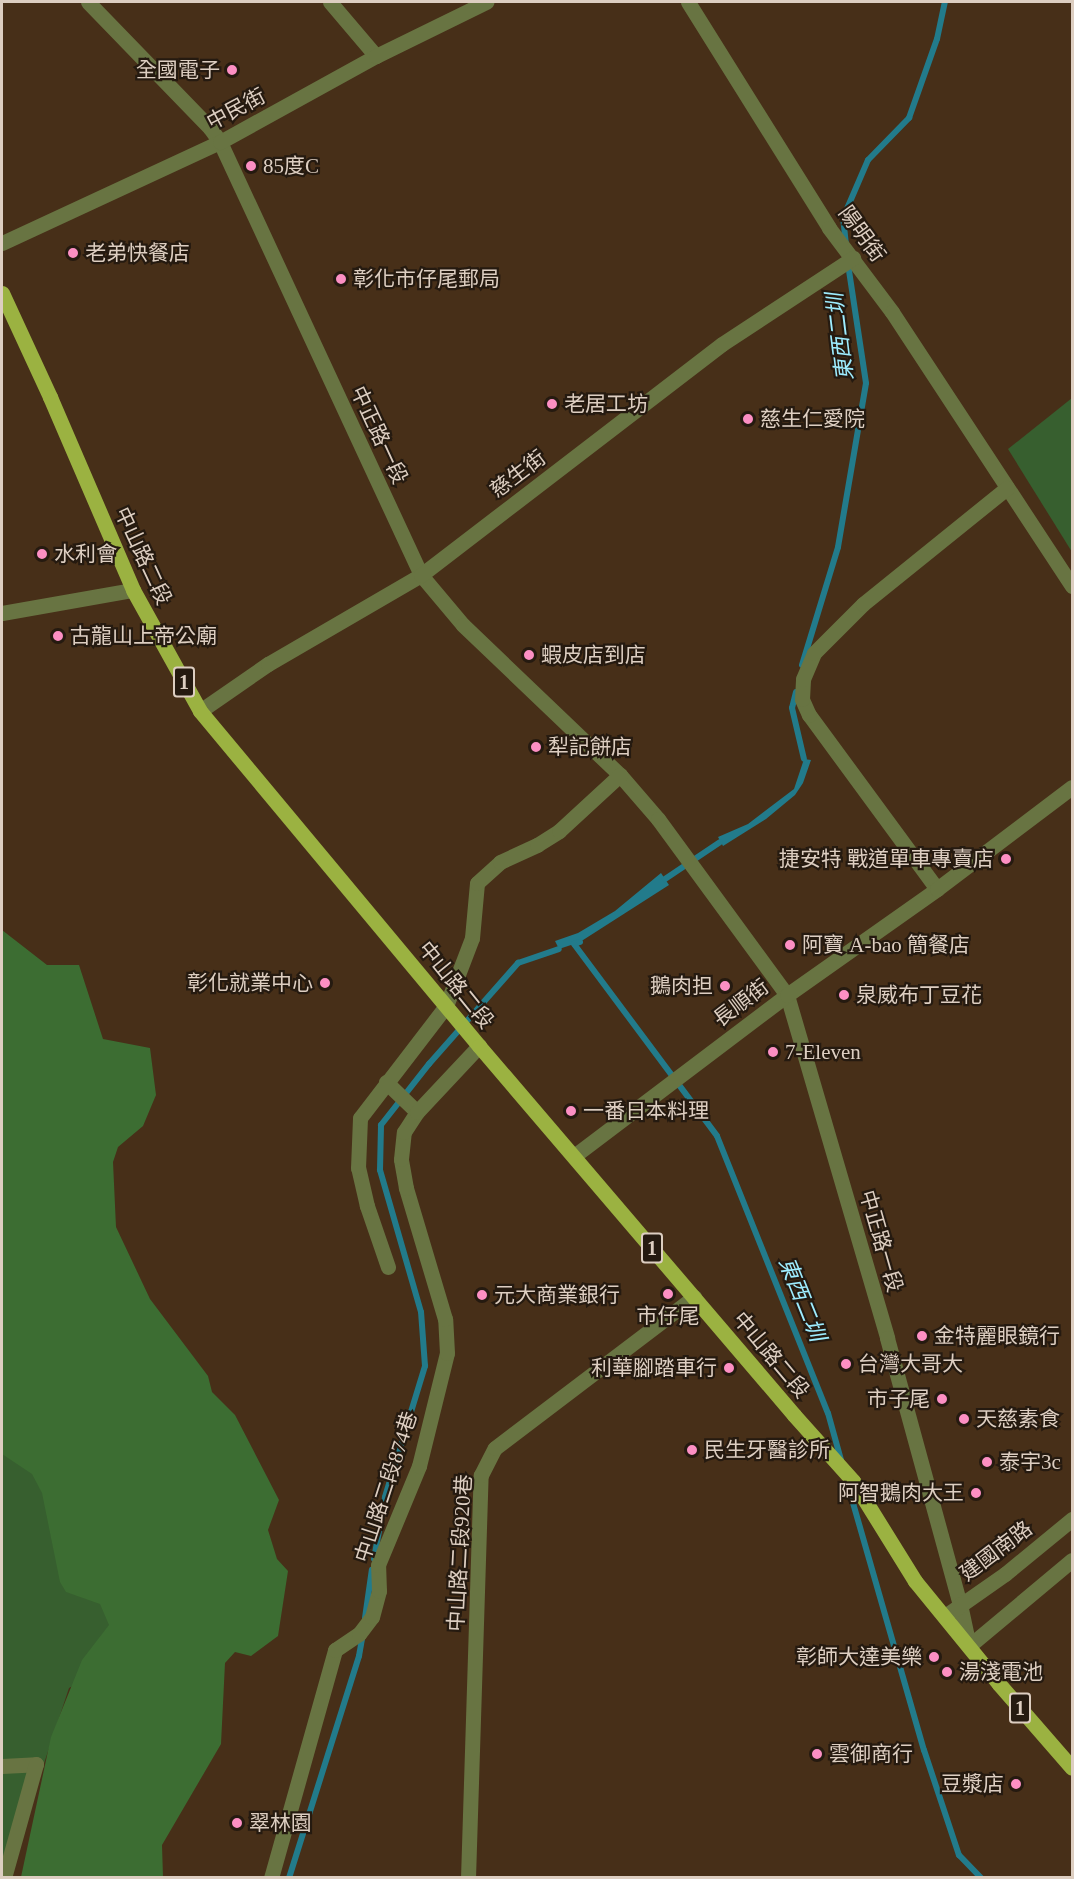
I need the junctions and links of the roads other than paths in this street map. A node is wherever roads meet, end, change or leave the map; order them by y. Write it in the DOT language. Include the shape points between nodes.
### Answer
graph roads {
  1 [pos="88,2"];
  2 [pos="330,2"];
  3 [pos="486,2"];
  4 [pos="688,2"];
  5 [pos="376,56"];
  6 [pos="220,142"];
  7 [pos="2,243"];
  8 [pos="852,258"];
  9 [pos="2,293"];
  10 [pos="1007,488"];
  11 [pos="421,575"];
  12 [pos="1072,586"];
  13 [pos="133,590"];
  14 [pos="2,614"];
  15 [pos="200,711"];
  16 [pos="620,775"];
  17 [pos="1072,787"];
  18 [pos="937,889"];
  19 [pos="787,995"];
  20 [pos="450,1011"];
  21 [pos="475,1041"];
  22 [pos="386,1082"];
  23 [pos="417,1112"];
  24 [pos="574,1156"];
  25 [pos="388,1267"];
  26 [pos="694,1297"];
  27 [pos="1072,1519"];
  28 [pos="1072,1560"];
  29 [pos="960,1604"];
  30 [pos="945,1616"];
  31 [pos="969,1646"];
  32 [pos="2,1766"];
  33 [pos="1072,1768"];
  34 [pos="4,1878"];
  35 [pos="271,1878"];
  36 [pos="468,1878"];
  1 -- 6 [label="street, 中正路一段"];
  2 -- 5 [label="street"];
  3 -- 5 [label="street, 中民街"];
  4 -- 8 [label="street, 陽明街" via="829,228"];
  5 -- 6 [label="street, 中民街"];
  6 -- 7 [label="street, 中民街"];
  6 -- 11 [label="street, 中正路一段"];
  8 -- 10 [label="street, 陽明街"];
  8 -- 11 [label="street, 慈生街" via="722,344"];
  9 -- 13 [label="main road, 中山路二段 / 1"];
  10 -- 12 [label="street, 陽明街"];
  10 -- 18 [label="street" via="863,604 814,653 803,679 802,699 809,715"];
  11 -- 15 [label="street, 慈生街" via="268,664"];
  11 -- 16 [label="street, 中正路一段" via="463,625"];
  13 -- 14 [label="street"];
  13 -- 15 [label="main road, 中山路二段 / 1"];
  15 -- 20 [label="main road, 中山路二段 / 1"];
  16 -- 19 [label="street, 中正路一段"];
  16 -- 20 [label="street" via="559,831 500,862 477,883 472,938"];
  17 -- 18 [label="street, 長順街"];
  18 -- 19 [label="street, 長順街"];
  19 -- 24 [label="street, 長順街"];
  19 -- 29 [label="street, 中正路一段"];
  20 -- 21 [label="main road, 中山路二段 / 1"];
  20 -- 22 [label="street"];
  21 -- 23 [label="street, 中山路二段874巷"];
  21 -- 24 [label="main road, 中山路二段 / 1"];
  22 -- 23 [label="street"];
  22 -- 25 [label="street" via="360,1118 358,1167"];
  23 -- 35 [label="street, 中山路二段874巷" via="404,1132 401,1159 406,1188 446,1319 447,1353 418,1466 378,1565 379,1591 372,1617 359,1634 335,1650"];
  24 -- 26 [label="main road, 中山路二段 / 1"];
  26 -- 30 [label="main road, 中山路二段 / 1" via="854,1481 915,1581"];
  26 -- 36 [label="street, 中山路二段920巷" via="495,1448 481,1475"];
  27 -- 29 [label="street, 建國南路" via="1005,1574"];
  28 -- 31 [label="street"];
  29 -- 30 [label="street, 建國南路"];
  29 -- 31 [label="street, 中正路一段"];
  30 -- 31 [label="main road, 中山路二段 / 1"];
  31 -- 33 [label="main road, 1"];
  32 -- 34 [label="street" via="36,1764"];
}
